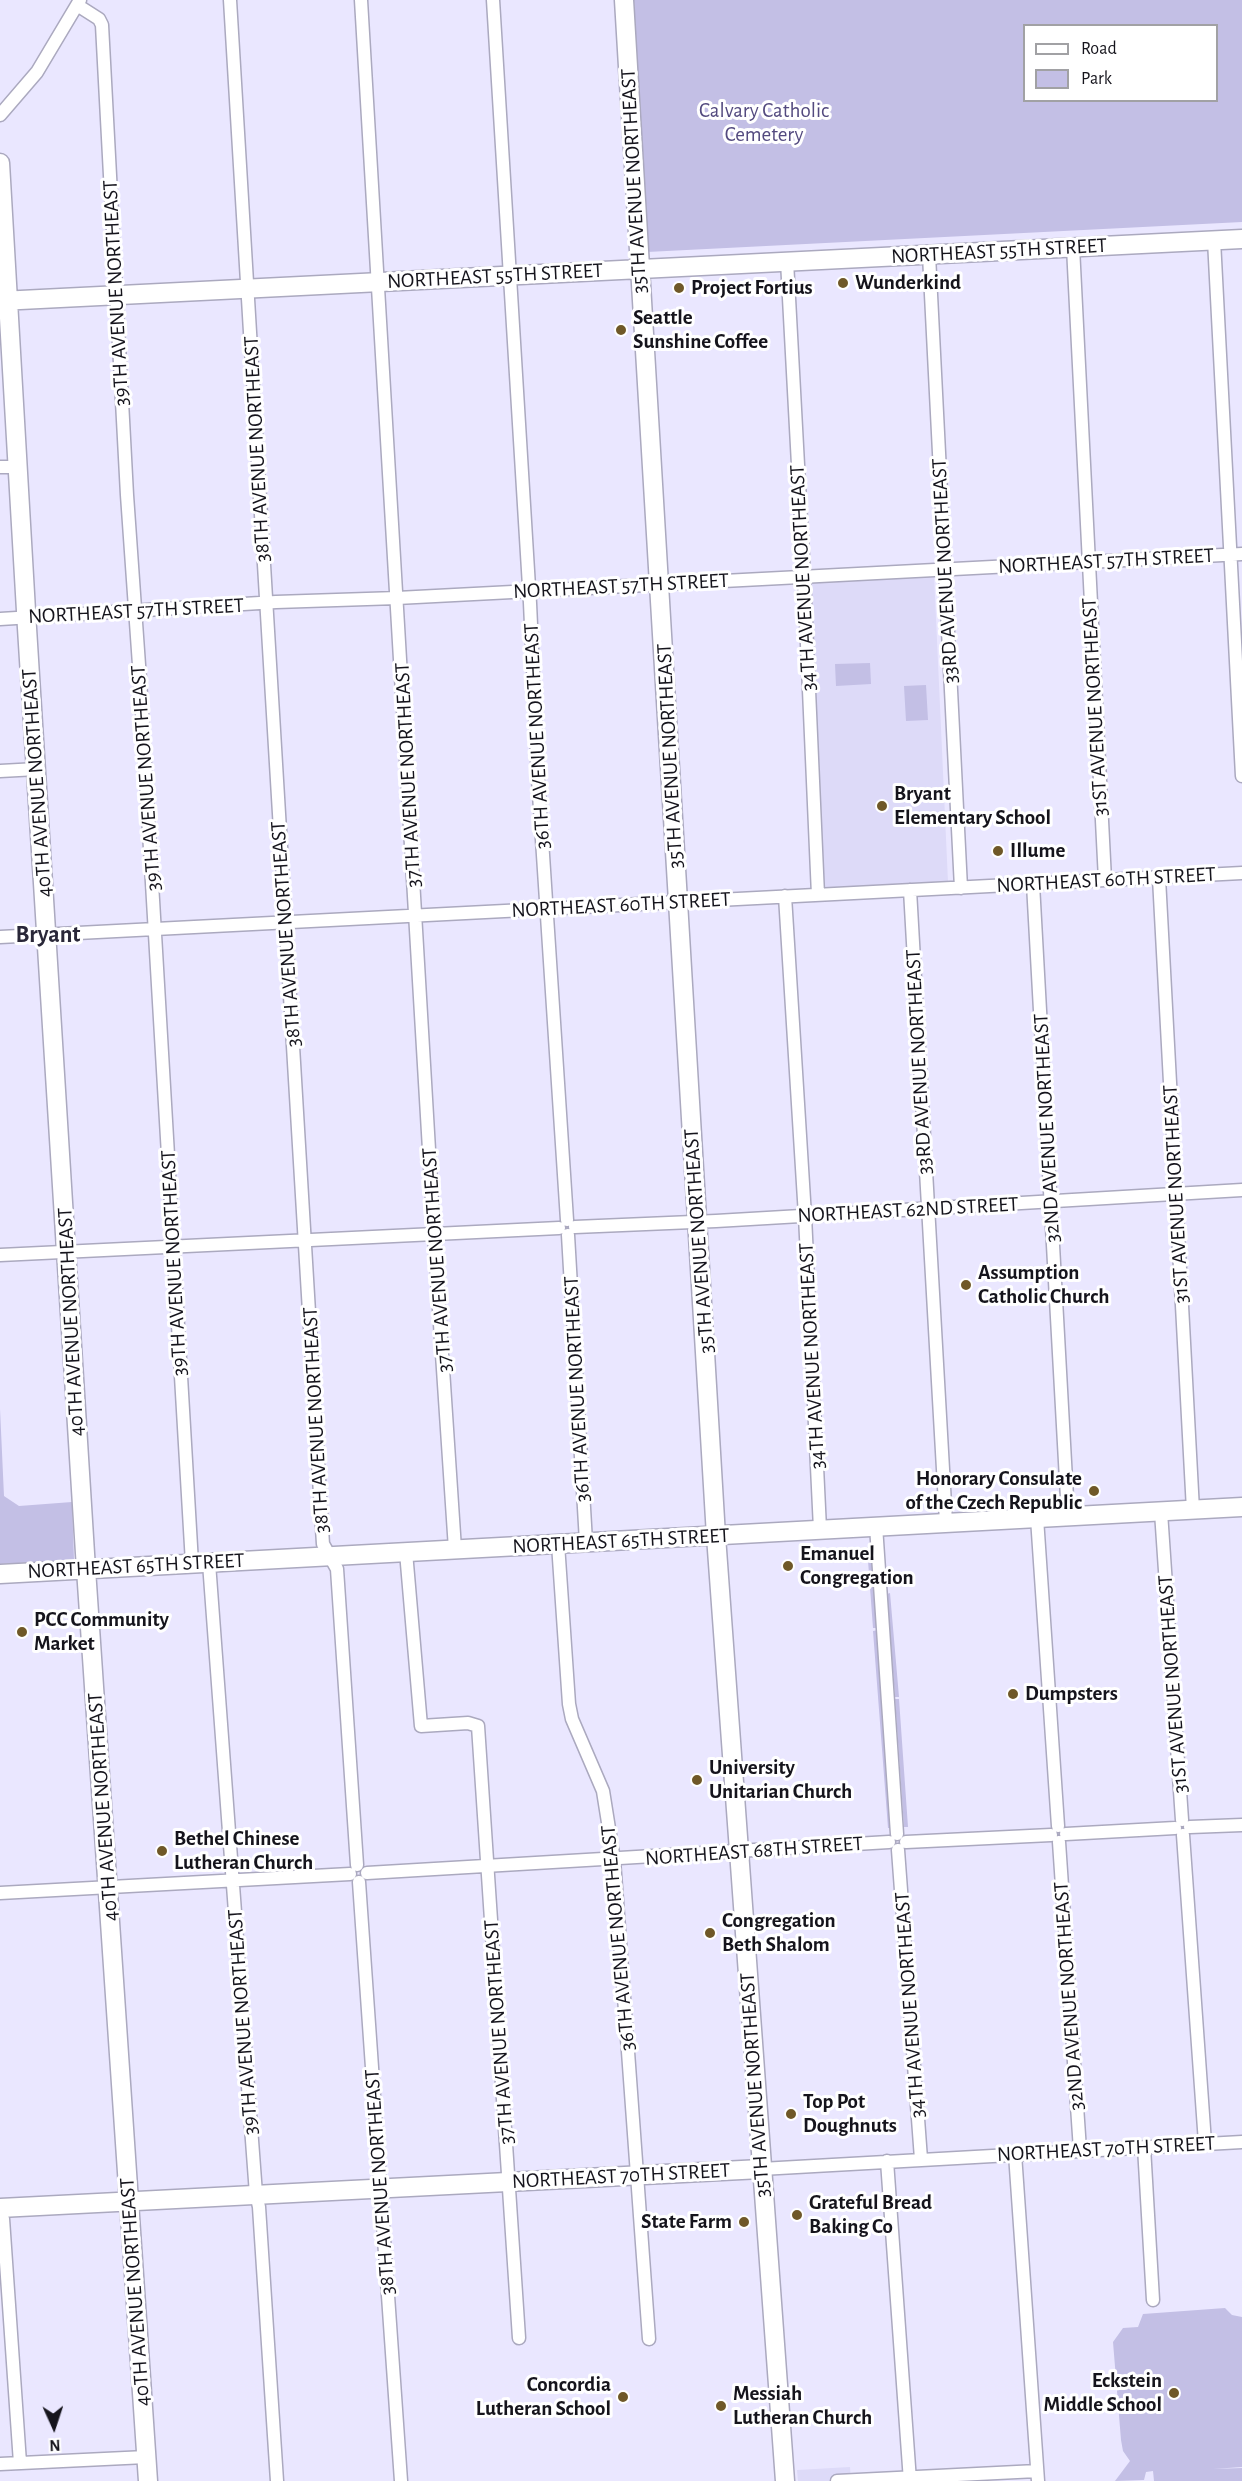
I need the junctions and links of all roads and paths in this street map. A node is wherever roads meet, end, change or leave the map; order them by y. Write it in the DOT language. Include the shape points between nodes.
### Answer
graph roads {
  1 [pos="230,0"];
  2 [pos="361,0"];
  3 [pos="493,0"];
  4 [pos="624,0"];
  5 [pos="78,2"];
  6 [pos="0,115"];
  7 [pos="0,163"];
  8 [pos="1242,239"];
  9 [pos="1214,240"];
  10 [pos="1073,247"];
  11 [pos="929,255"];
  12 [pos="787,261"];
  13 [pos="639,269"];
  14 [pos="511,275"];
  15 [pos="378,282"];
  16 [pos="249,288"];
  17 [pos="116,295"];
  18 [pos="4,301"];
  19 [pos="9,467"];
  20 [pos="1236,554"];
  21 [pos="1088,562"];
  22 [pos="946,569"];
  23 [pos="804,576"];
  24 [pos="661,584"];
  25 [pos="530,591"];
  26 [pos="398,598"];
  27 [pos="266,603"];
  28 [pos="134,611"];
  29 [pos="26,617"];
  30 [pos="0,619"];
  31 [pos="37,769"];
  32 [pos="0,771"];
  33 [pos="1242,776"];
  34 [pos="1242,873"];
  35 [pos="1159,878"];
  36 [pos="1105,880"];
  37 [pos="1033,884"];
  38 [pos="961,888"];
  39 [pos="910,890"];
  40 [pos="818,895"];
  41 [pos="785,896"];
  42 [pos="678,902"];
  43 [pos="546,909"];
  44 [pos="416,915"];
  45 [pos="284,921"];
  46 [pos="155,930"];
  47 [pos="47,934"];
  48 [pos="0,937"];
  49 [pos="1242,1190"];
  50 [pos="1176,1194"];
  51 [pos="1051,1201"];
  52 [pos="927,1209"];
  53 [pos="805,1216"];
  54 [pos="698,1222"];
  55 [pos="567,1228"];
  56 [pos="435,1234"];
  57 [pos="305,1241"];
  58 [pos="173,1247"];
  59 [pos="67,1252"];
  60 [pos="0,1255"];
  61 [pos="1242,1507"];
  62 [pos="1193,1510"];
  63 [pos="1161,1512"];
  64 [pos="1068,1516"];
  65 [pos="1037,1518"];
  66 [pos="946,1522"];
  67 [pos="876,1526"];
  68 [pos="820,1529"];
  69 [pos="716,1536"];
  70 [pos="586,1542"];
  71 [pos="558,1544"];
  72 [pos="455,1550"];
  73 [pos="406,1552"];
  74 [pos="329,1556"];
  75 [pos="200,1563"];
  76 [pos="86,1569"];
  77 [pos="0,1574"];
  78 [pos="1242,1825"];
  79 [pos="1183,1828"];
  80 [pos="1059,1834"];
  81 [pos="898,1842"];
  82 [pos="738,1852"];
  83 [pos="614,1860"];
  84 [pos="488,1866"];
  85 [pos="358,1874"];
  86 [pos="232,1880"];
  87 [pos="109,1886"];
  88 [pos="0,1893"];
  89 [pos="1242,2142"];
  90 [pos="1205,2143"];
  91 [pos="1144,2146"];
  92 [pos="1080,2150"];
  93 [pos="1015,2154"];
  94 [pos="921,2159"];
  95 [pos="887,2161"];
  96 [pos="761,2169"];
  97 [pos="635,2175"];
  98 [pos="509,2182"];
  99 [pos="381,2188"];
  100 [pos="256,2194"];
  101 [pos="129,2201"];
  102 [pos="0,2208"];
  103 [pos="0,2215"];
  104 [pos="1153,2300"];
  105 [pos="519,2338"];
  106 [pos="649,2338"];
  107 [pos="146,2457"];
  108 [pos="20,2463"];
  109 [pos="0,2464"];
  110 [pos="1038,2476"];
  111 [pos="910,2479"];
  112 [pos="148,2481"];
  113 [pos="277,2481"];
  114 [pos="401,2481"];
  115 [pos="785,2481"];
  116 [pos="837,2481"];
  1 -- 16 [label="street, 38TH AVENUE NORTHEAST"];
  2 -- 15 [label="street, 37TH AVENUE NORTHEAST"];
  3 -- 14 [label="street, 36TH AVENUE NORTHEAST"];
  4 -- 13 [label="main road, 35TH AVENUE NORTHEAST"];
  5 -- 6 [label="street" via="37,72"];
  5 -- 17 [label="street, 39TH AVENUE NORTHEAST" via="102,25"];
  7 -- 18 [label="main road, 40TH AVENUE NORTHEAST"];
  8 -- 9 [label="main road, NORTHEAST 55TH STREET"];
  9 -- 10 [label="main road, NORTHEAST 55TH STREET"];
  9 -- 20 [label="street"];
  10 -- 11 [label="main road, NORTHEAST 55TH STREET"];
  10 -- 21 [label="street, 31ST AVENUE NORTHEAST"];
  11 -- 12 [label="main road, NORTHEAST 55TH STREET"];
  11 -- 22 [label="street, 33RD AVENUE NORTHEAST"];
  12 -- 13 [label="main road, NORTHEAST 55TH STREET"];
  12 -- 23 [label="street, 34TH AVENUE NORTHEAST"];
  13 -- 14 [label="main road, NORTHEAST 55TH STREET"];
  13 -- 24 [label="main road, 35TH AVENUE NORTHEAST"];
  14 -- 15 [label="main road, NORTHEAST 55TH STREET"];
  14 -- 25 [label="street, 36TH AVENUE NORTHEAST"];
  15 -- 16 [label="main road, NORTHEAST 55TH STREET"];
  15 -- 26 [label="street, 37TH AVENUE NORTHEAST"];
  16 -- 17 [label="main road, NORTHEAST 55TH STREET"];
  16 -- 27 [label="street, 38TH AVENUE NORTHEAST"];
  17 -- 18 [label="main road, NORTHEAST 55TH STREET"];
  17 -- 28 [label="street, 39TH AVENUE NORTHEAST"];
  18 -- 19 [label="main road, 40TH AVENUE NORTHEAST"];
  19 -- 29 [label="main road, 40TH AVENUE NORTHEAST"];
  20 -- 21 [label="street, NORTHEAST 57TH STREET"];
  20 -- 33 [label="street"];
  21 -- 22 [label="street, NORTHEAST 57TH STREET"];
  21 -- 36 [label="street, 31ST AVENUE NORTHEAST"];
  22 -- 23 [label="street, NORTHEAST 57TH STREET"];
  22 -- 38 [label="street, 33RD AVENUE NORTHEAST"];
  23 -- 24 [label="street, NORTHEAST 57TH STREET"];
  23 -- 40 [label="street, 34TH AVENUE NORTHEAST"];
  24 -- 25 [label="street, NORTHEAST 57TH STREET"];
  24 -- 42 [label="main road, 35TH AVENUE NORTHEAST"];
  25 -- 26 [label="street, NORTHEAST 57TH STREET"];
  25 -- 43 [label="street, 36TH AVENUE NORTHEAST"];
  26 -- 27 [label="street, NORTHEAST 57TH STREET"];
  26 -- 44 [label="street, 37TH AVENUE NORTHEAST"];
  27 -- 28 [label="street, NORTHEAST 57TH STREET"];
  27 -- 45 [label="street, 38TH AVENUE NORTHEAST"];
  28 -- 29 [label="street, NORTHEAST 57TH STREET"];
  28 -- 46 [label="street, 39TH AVENUE NORTHEAST"];
  29 -- 30 [label="street, NORTHEAST 57TH STREET"];
  29 -- 31 [label="main road, 40TH AVENUE NORTHEAST"];
  31 -- 32 [label="street"];
  31 -- 47 [label="main road, 40TH AVENUE NORTHEAST"];
  34 -- 35 [label="street, NORTHEAST 60TH STREET"];
  35 -- 36 [label="street, NORTHEAST 60TH STREET"];
  35 -- 50 [label="street, 31ST AVENUE NORTHEAST"];
  36 -- 37 [label="street, NORTHEAST 60TH STREET"];
  37 -- 38 [label="street, NORTHEAST 60TH STREET"];
  37 -- 51 [label="street, 32ND AVENUE NORTHEAST"];
  38 -- 39 [label="street, NORTHEAST 60TH STREET"];
  39 -- 40 [label="street, NORTHEAST 60TH STREET"];
  39 -- 52 [label="street, 33RD AVENUE NORTHEAST"];
  40 -- 41 [label="street, NORTHEAST 60TH STREET"];
  41 -- 42 [label="street, NORTHEAST 60TH STREET"];
  41 -- 53 [label="street, 34TH AVENUE NORTHEAST"];
  42 -- 43 [label="street, NORTHEAST 60TH STREET"];
  42 -- 54 [label="main road, 35TH AVENUE NORTHEAST"];
  43 -- 44 [label="street, NORTHEAST 60TH STREET"];
  43 -- 55 [label="street, 36TH AVENUE NORTHEAST"];
  44 -- 45 [label="street, NORTHEAST 60TH STREET"];
  44 -- 56 [label="street, 37TH AVENUE NORTHEAST"];
  45 -- 46 [label="street, NORTHEAST 60TH STREET"];
  45 -- 57 [label="street, 38TH AVENUE NORTHEAST"];
  46 -- 47 [label="street, NORTHEAST 60TH STREET"];
  46 -- 58 [label="street, 39TH AVENUE NORTHEAST"];
  47 -- 48 [label="street, NORTHEAST 60TH STREET"];
  47 -- 59 [label="main road, 40TH AVENUE NORTHEAST"];
  49 -- 50 [label="street, NORTHEAST 62ND STREET"];
  50 -- 51 [label="street, NORTHEAST 62ND STREET"];
  50 -- 62 [label="street, 31ST AVENUE NORTHEAST"];
  51 -- 52 [label="street, NORTHEAST 62ND STREET"];
  51 -- 64 [label="street, 32ND AVENUE NORTHEAST"];
  52 -- 53 [label="street, NORTHEAST 62ND STREET"];
  52 -- 66 [label="street, 33RD AVENUE NORTHEAST"];
  53 -- 54 [label="street, NORTHEAST 62ND STREET"];
  53 -- 68 [label="street, 34TH AVENUE NORTHEAST"];
  54 -- 55 [label="street, NORTHEAST 62ND STREET"];
  54 -- 69 [label="main road, 35TH AVENUE NORTHEAST"];
  55 -- 56 [label="street, NORTHEAST 62ND STREET"];
  55 -- 70 [label="street, 36TH AVENUE NORTHEAST"];
  56 -- 57 [label="street, NORTHEAST 62ND STREET"];
  56 -- 72 [label="street, 37TH AVENUE NORTHEAST"];
  57 -- 58 [label="street, NORTHEAST 62ND STREET"];
  57 -- 74 [label="street, 38TH AVENUE NORTHEAST" via="323,1544"];
  58 -- 59 [label="street, NORTHEAST 62ND STREET"];
  58 -- 75 [label="street, 39TH AVENUE NORTHEAST"];
  59 -- 60 [label="street, NORTHEAST 62ND STREET"];
  59 -- 76 [label="main road, 40TH AVENUE NORTHEAST"];
  61 -- 62 [label="main road, NORTHEAST 65TH STREET"];
  62 -- 63 [label="main road, NORTHEAST 65TH STREET"];
  63 -- 64 [label="main road, NORTHEAST 65TH STREET"];
  63 -- 79 [label="street, 31ST AVENUE NORTHEAST"];
  64 -- 65 [label="main road, NORTHEAST 65TH STREET"];
  65 -- 66 [label="main road, NORTHEAST 65TH STREET"];
  65 -- 80 [label="street, 32ND AVENUE NORTHEAST"];
  66 -- 67 [label="main road, NORTHEAST 65TH STREET"];
  67 -- 68 [label="main road, NORTHEAST 65TH STREET"];
  67 -- 81 [label="street, 34TH AVENUE NORTHEAST"];
  68 -- 69 [label="main road, NORTHEAST 65TH STREET"];
  69 -- 70 [label="main road, NORTHEAST 65TH STREET"];
  69 -- 82 [label="main road, 35TH AVENUE NORTHEAST"];
  70 -- 71 [label="main road, NORTHEAST 65TH STREET"];
  71 -- 72 [label="main road, NORTHEAST 65TH STREET"];
  71 -- 83 [label="street, 36TH AVENUE NORTHEAST" via="569,1704 603,1791"];
  72 -- 73 [label="main road, NORTHEAST 65TH STREET"];
  73 -- 74 [label="main road, NORTHEAST 65TH STREET"];
  73 -- 84 [label="street, 37TH AVENUE NORTHEAST" via="421,1726 478,1726"];
  74 -- 75 [label="main road, NORTHEAST 65TH STREET"];
  74 -- 85 [label="street, 38TH AVENUE NORTHEAST" via="337,1569"];
  75 -- 76 [label="main road, NORTHEAST 65TH STREET"];
  75 -- 86 [label="street, 39TH AVENUE NORTHEAST"];
  76 -- 77 [label="main road, NORTHEAST 65TH STREET"];
  76 -- 87 [label="main road, 40TH AVENUE NORTHEAST"];
  78 -- 79 [label="street, NORTHEAST 68TH STREET"];
  79 -- 80 [label="street, NORTHEAST 68TH STREET"];
  79 -- 90 [label="street, 31ST AVENUE NORTHEAST"];
  80 -- 81 [label="street, NORTHEAST 68TH STREET"];
  80 -- 92 [label="street, 32ND AVENUE NORTHEAST"];
  81 -- 82 [label="street, NORTHEAST 68TH STREET"];
  81 -- 94 [label="street, 34TH AVENUE NORTHEAST"];
  82 -- 83 [label="street, NORTHEAST 68TH STREET"];
  82 -- 96 [label="main road, 35TH AVENUE NORTHEAST"];
  83 -- 84 [label="street, NORTHEAST 68TH STREET"];
  83 -- 97 [label="street, 36TH AVENUE NORTHEAST"];
  84 -- 85 [label="street, NORTHEAST 68TH STREET"];
  84 -- 98 [label="street, 37TH AVENUE NORTHEAST"];
  85 -- 86 [label="street, NORTHEAST 68TH STREET"];
  85 -- 99 [label="street, 38TH AVENUE NORTHEAST"];
  86 -- 87 [label="street, NORTHEAST 68TH STREET"];
  86 -- 100 [label="street, 39TH AVENUE NORTHEAST"];
  87 -- 88 [label="street, NORTHEAST 68TH STREET"];
  87 -- 101 [label="main road, 40TH AVENUE NORTHEAST"];
  89 -- 90 [label="street, NORTHEAST 70TH STREET"];
  90 -- 91 [label="street, NORTHEAST 70TH STREET"];
  91 -- 92 [label="street, NORTHEAST 70TH STREET"];
  91 -- 104 [label="street"];
  92 -- 93 [label="street, NORTHEAST 70TH STREET"];
  93 -- 94 [label="street, NORTHEAST 70TH STREET"];
  93 -- 110 [label="street"];
  94 -- 95 [label="street, NORTHEAST 70TH STREET"];
  95 -- 96 [label="street, NORTHEAST 70TH STREET"];
  95 -- 111 [label="street"];
  96 -- 97 [label="main road, NORTHEAST 70TH STREET"];
  96 -- 115 [label="main road, 35TH AVENUE NORTHEAST"];
  97 -- 98 [label="main road, NORTHEAST 70TH STREET"];
  97 -- 106 [label="street, 36TH AVENUE NORTHEAST"];
  98 -- 99 [label="main road, NORTHEAST 70TH STREET"];
  98 -- 105 [label="street, 37TH AVENUE NORTHEAST"];
  99 -- 100 [label="main road, NORTHEAST 70TH STREET"];
  99 -- 114 [label="street, 38TH AVENUE NORTHEAST"];
  100 -- 101 [label="main road, NORTHEAST 70TH STREET"];
  100 -- 113 [label="street, 39TH AVENUE NORTHEAST"];
  101 -- 102 [label="main road, NORTHEAST 70TH STREET"];
  101 -- 107 [label="main road, 40TH AVENUE NORTHEAST"];
  103 -- 108 [label="street"];
  107 -- 108 [label="street"];
  107 -- 112 [label="main road, 40TH AVENUE NORTHEAST"];
  108 -- 109 [label="street"];
  110 -- 111 [label="street"];
  111 -- 116 [label="street"];
}
